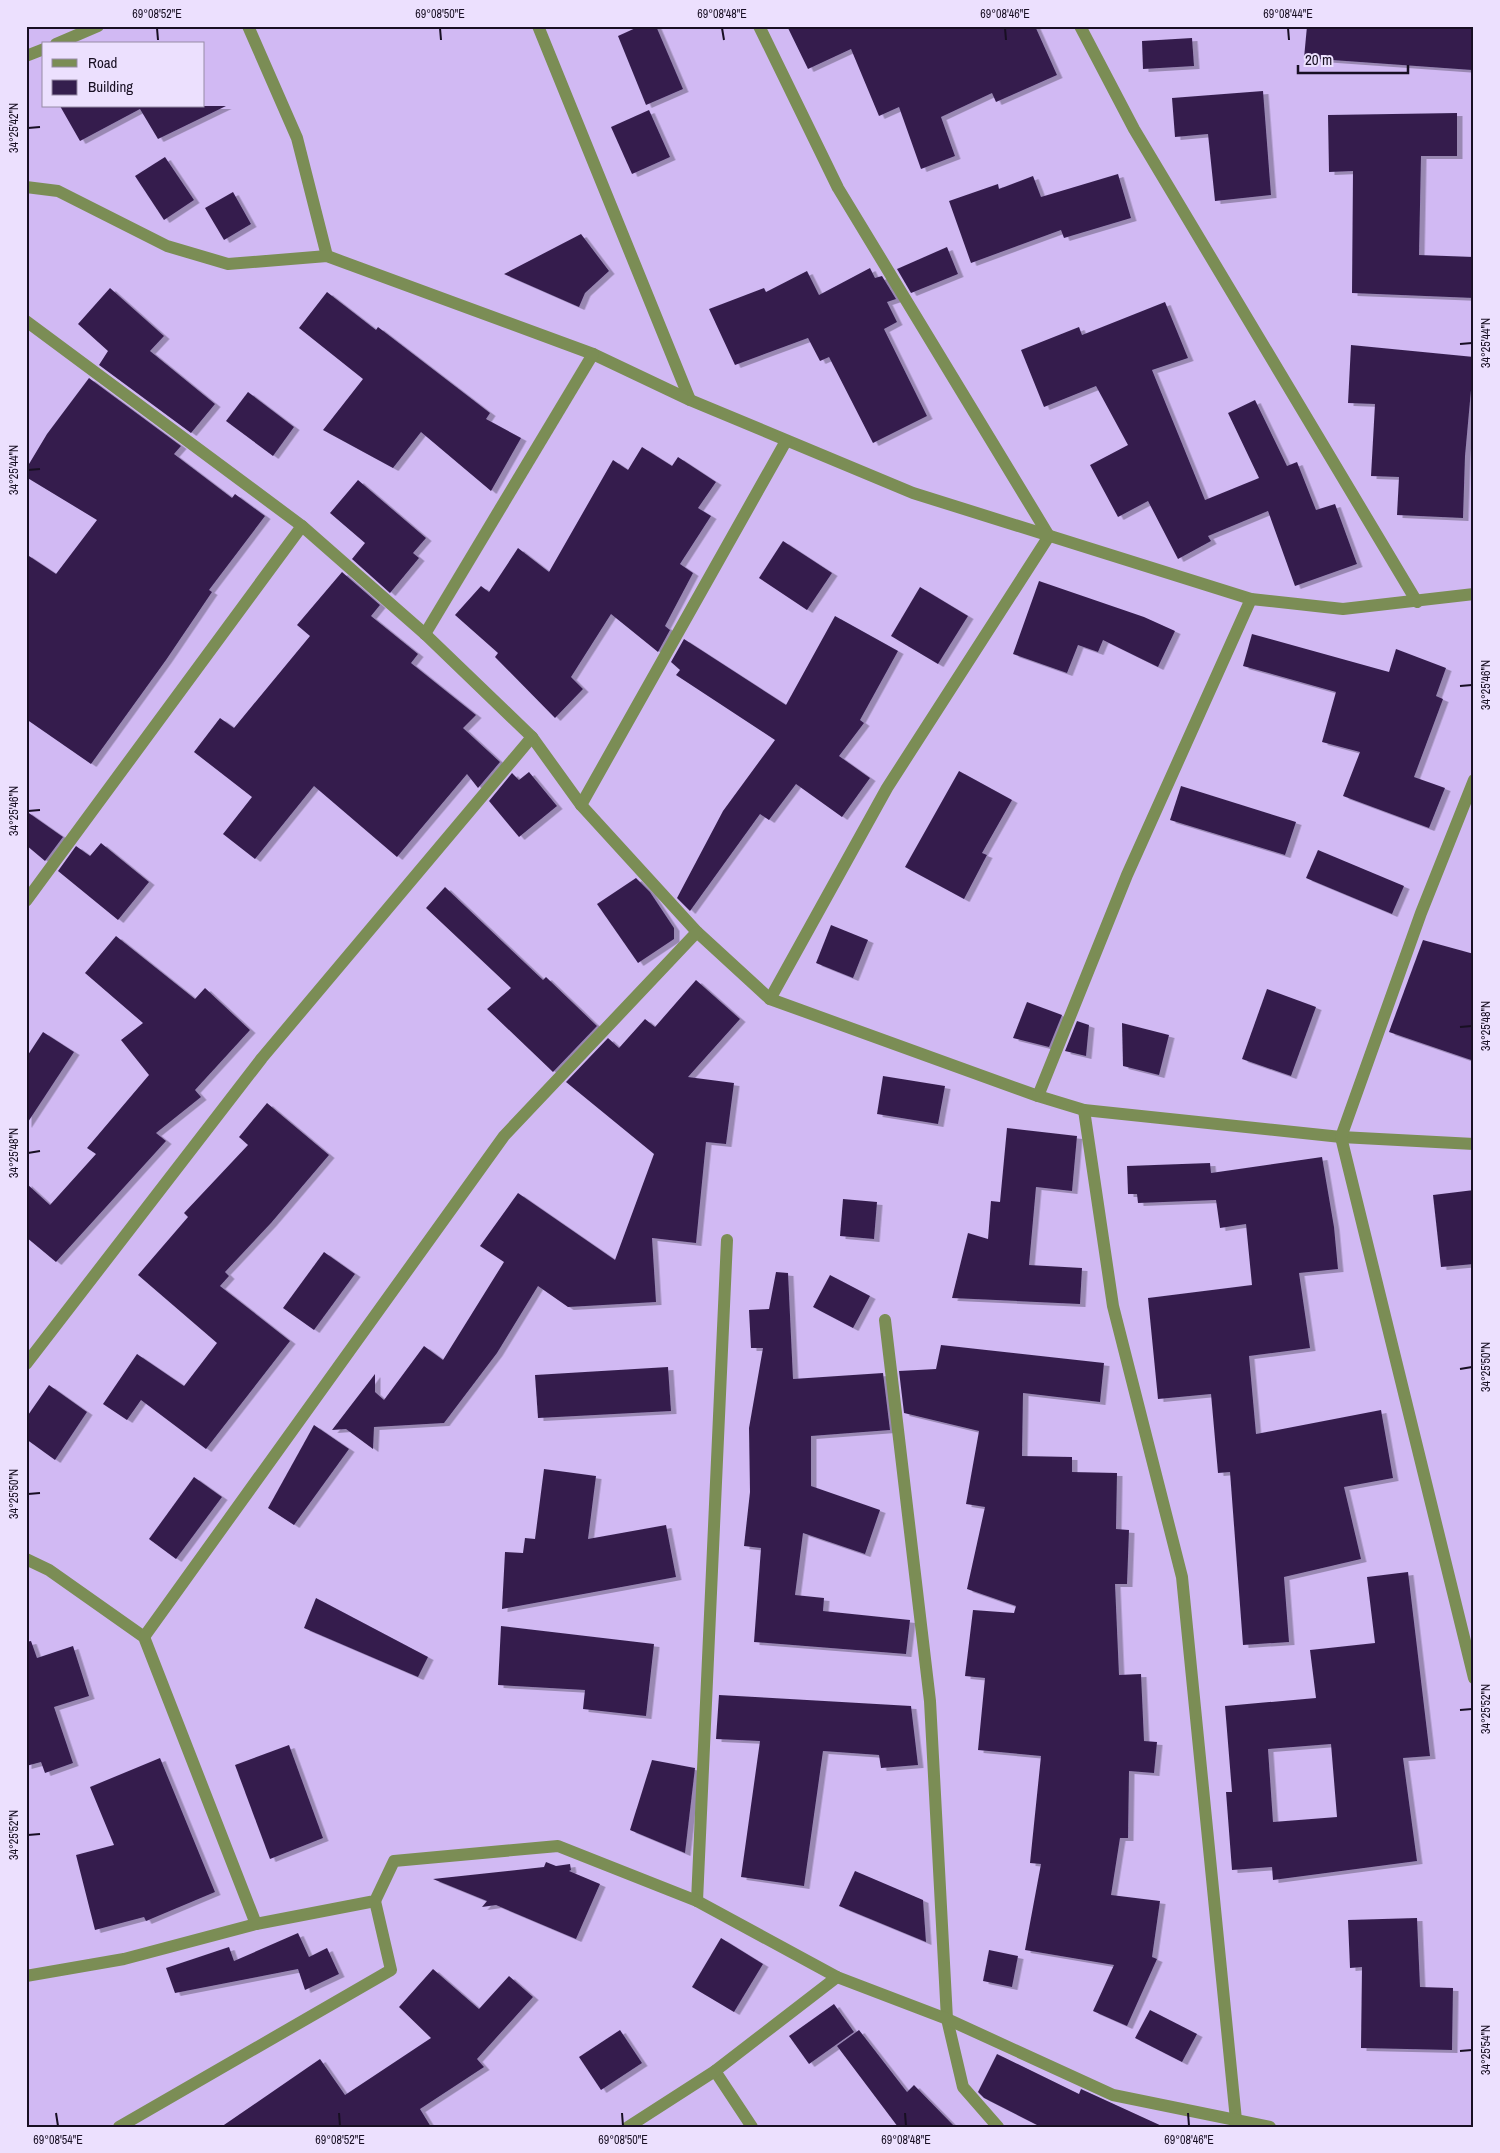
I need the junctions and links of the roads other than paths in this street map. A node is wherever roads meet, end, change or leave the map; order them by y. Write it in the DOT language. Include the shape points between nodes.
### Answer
graph roads {
  1 [pos="98,26"];
  2 [pos="248,26"];
  3 [pos="538,26"];
  4 [pos="759,26"];
  5 [pos="1080,26"];
  6 [pos="61,42"];
  7 [pos="42,50"];
  8 [pos="26,56"];
  9 [pos="26,188"];
  10 [pos="327,256"];
  11 [pos="26,321"];
  12 [pos="592,354"];
  13 [pos="690,400"];
  14 [pos="786,441"];
  15 [pos="302,526"];
  16 [pos="1049,536"];
  17 [pos="1474,594"];
  18 [pos="1251,599"];
  19 [pos="1417,602"];
  20 [pos="425,634"];
  21 [pos="532,737"];
  22 [pos="1474,780"];
  23 [pos="581,806"];
  24 [pos="26,901"];
  25 [pos="697,932"];
  26 [pos="770,999"];
  27 [pos="1038,1096"];
  28 [pos="1084,1110"];
  29 [pos="1341,1137"];
  30 [pos="1474,1144"];
  31 [pos="727,1240"];
  32 [pos="885,1320"];
  33 [pos="26,1364"];
  34 [pos="26,1560"];
  35 [pos="144,1637"];
  36 [pos="1474,1678"];
  37 [pos="374,1901"];
  38 [pos="697,1901"];
  39 [pos="256,1924"];
  40 [pos="26,1976"];
  41 [pos="837,1978"];
  42 [pos="948,2019"];
  43 [pos="715,2071"];
  44 [pos="1236,2120"];
  45 [pos="119,2127"];
  46 [pos="628,2127"];
  47 [pos="752,2127"];
  48 [pos="998,2127"];
  49 [pos="1270,2127"];
  1 -- 6 [label="street"];
  2 -- 10 [label="street" via="297,138"];
  3 -- 13 [label="street"];
  4 -- 16 [label="street" via="838,188"];
  5 -- 19 [label="street" via="1134,129"];
  7 -- 8 [label="street"];
  9 -- 10 [label="street" via="58,191 167,246 228,264"];
  10 -- 12 [label="street"];
  11 -- 15 [label="street"];
  12 -- 13 [label="street"];
  12 -- 20 [label="street"];
  13 -- 14 [label="street"];
  14 -- 16 [label="street" via="913,493"];
  14 -- 23 [label="street"];
  15 -- 20 [label="street"];
  15 -- 24 [label="street"];
  16 -- 18 [label="street"];
  16 -- 26 [label="street" via="887,788"];
  17 -- 19 [label="street"];
  18 -- 19 [label="street" via="1343,608"];
  18 -- 27 [label="street" via="1127,875"];
  20 -- 21 [label="street"];
  21 -- 23 [label="street"];
  21 -- 33 [label="street" via="262,1058"];
  22 -- 29 [label="street" via="1421,913"];
  23 -- 25 [label="street"];
  25 -- 26 [label="street"];
  25 -- 35 [label="street" via="504,1136"];
  26 -- 27 [label="street"];
  27 -- 28 [label="street"];
  28 -- 29 [label="street"];
  28 -- 44 [label="street" via="1113,1306 1182,1577"];
  29 -- 30 [label="street"];
  29 -- 36 [label="street"];
  31 -- 38 [label="street"];
  32 -- 42 [label="street" via="930,1702"];
  34 -- 35 [label="street" via="49,1570"];
  35 -- 39 [label="street"];
  37 -- 38 [label="street" via="394,1861 558,1846"];
  37 -- 39 [label="street"];
  37 -- 45 [label="street" via="391,1970"];
  38 -- 41 [label="street"];
  39 -- 40 [label="street" via="124,1959"];
  41 -- 42 [label="street"];
  41 -- 43 [label="street"];
  42 -- 44 [label="street" via="1113,2095"];
  42 -- 48 [label="street" via="963,2087"];
  43 -- 46 [label="street"];
  43 -- 47 [label="street"];
  44 -- 49 [label="street"];
}
